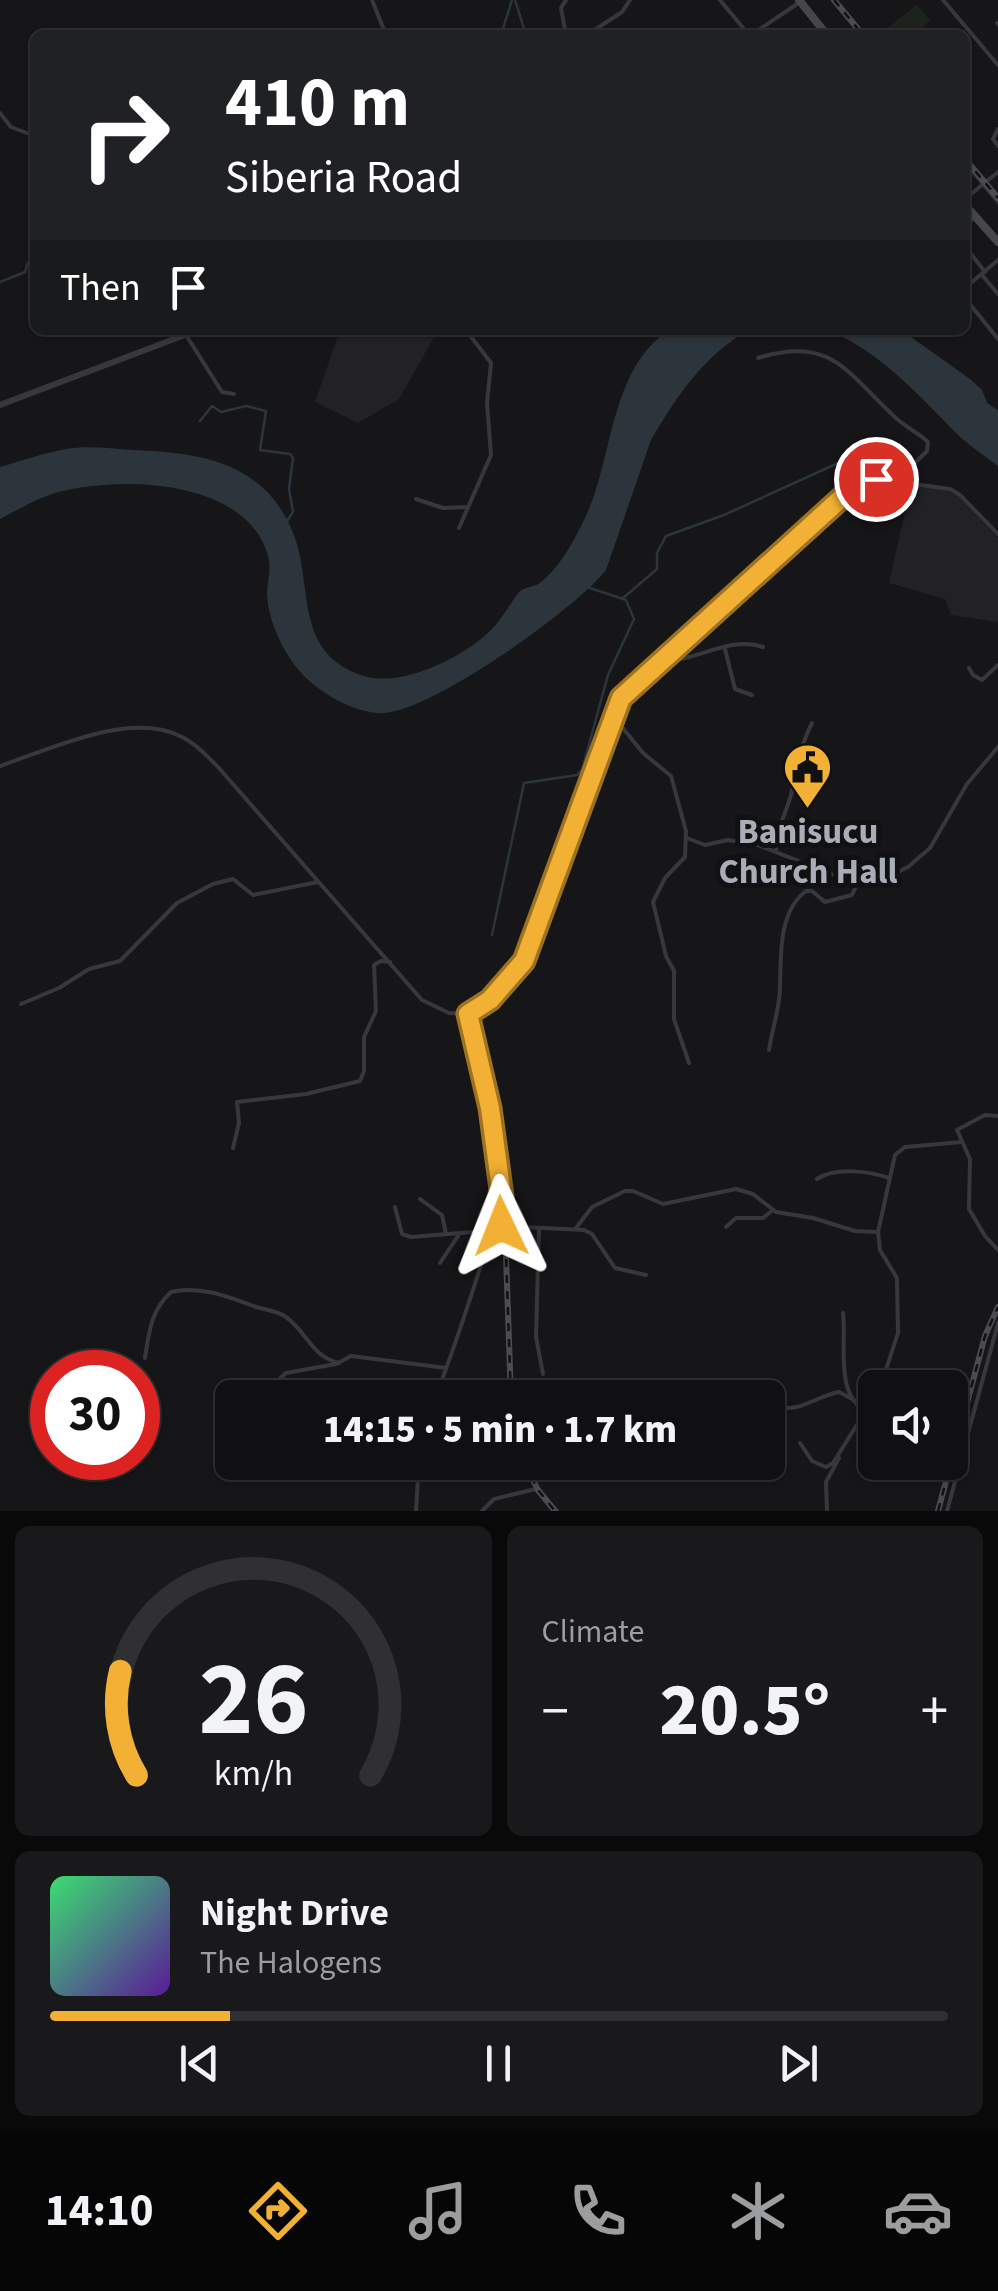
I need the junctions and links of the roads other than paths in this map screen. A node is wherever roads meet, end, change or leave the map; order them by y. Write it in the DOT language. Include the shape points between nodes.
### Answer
graph roads {
  1 [pos="372,0"];
  2 [pos="566,0"];
  3 [pos="630,0"];
  4 [pos="720,0"];
  5 [pos="943,0"];
  6 [pos="800,1"];
  7 [pos="384,30"];
  8 [pos="565,30"];
  9 [pos="595,30"];
  10 [pos="746,30"];
  11 [pos="757,30"];
  12 [pos="824,30"];
  13 [pos="968,30"];
  14 [pos="970,32"];
  15 [pos="998,65"];
  16 [pos="0,112"];
  17 [pos="998,129"];
  18 [pos="30,134"];
  19 [pos="998,146"];
  20 [pos="970,168"];
  21 [pos="998,172"];
  22 [pos="984,185"];
  23 [pos="970,198"];
  24 [pos="998,202"];
  25 [pos="970,210"];
  26 [pos="975,218"];
  27 [pos="970,222"];
  28 [pos="998,242"];
  29 [pos="970,254"];
  30 [pos="998,260"];
  31 [pos="983,273"];
  32 [pos="970,284"];
  33 [pos="998,294"];
  34 [pos="970,304"];
  35 [pos="186,335"];
  36 [pos="470,335"];
  37 [pos="998,339"];
  38 [pos="758,358"];
  39 [pos="234,394"];
  40 [pos="0,405"];
  41 [pos="907,481"];
  42 [pos="416,499"];
  43 [pos="468,507"];
  44 [pos="459,528"];
  45 [pos="998,534"];
  46 [pos="763,647"];
  47 [pos="724,648"];
  48 [pos="662,661"];
  49 [pos="998,665"];
  50 [pos="968,668"];
  51 [pos="752,695"];
  52 [pos="613,716"];
  53 [pos="812,723"];
  54 [pos="998,747"];
  55 [pos="0,766"];
  56 [pos="687,838"];
  57 [pos="776,850"];
  58 [pos="318,882"];
  59 [pos="857,884"];
  60 [pos="390,962"];
  61 [pos="21,1004"];
  62 [pos="468,1014"];
  63 [pos="769,1050"];
  64 [pos="689,1063"];
  65 [pos="998,1116"];
  66 [pos="962,1142"];
  67 [pos="233,1148"];
  68 [pos="889,1178"];
  69 [pos="817,1179"];
  70 [pos="420,1199"];
  71 [pos="394,1207"];
  72 [pos="774,1210"];
  73 [pos="500,1228"];
  74 [pos="540,1228"];
  75 [pos="576,1228"];
  76 [pos="726,1228"];
  77 [pos="878,1232"];
  78 [pos="446,1234"];
  79 [pos="460,1234"];
  80 [pos="998,1250"];
  81 [pos="440,1263"];
  82 [pos="646,1275"];
  83 [pos="844,1313"];
  84 [pos="998,1324"];
  85 [pos="147,1350"];
  86 [pos="338,1363"];
  87 [pos="446,1368"];
  88 [pos="886,1370"];
  89 [pos="542,1374"];
  90 [pos="279,1380"];
  91 [pos="442,1380"];
  92 [pos="858,1404"];
  93 [pos="785,1409"];
  94 [pos="858,1424"];
  95 [pos="968,1435"];
  96 [pos="800,1443"];
  97 [pos="840,1454"];
  98 [pos="418,1480"];
  99 [pos="956,1480"];
  100 [pos="416,1511"];
  101 [pos="482,1511"];
  102 [pos="557,1511"];
  103 [pos="827,1511"];
  104 [pos="947,1511"];
  1 -- 7 [label="street"];
  2 -- 8 [label="street"];
  3 -- 9 [label="street"];
  4 -- 10 [label="street"];
  5 -- 13 [label="street"];
  6 -- 11 [label="street"];
  6 -- 12 [label="main road"];
  14 -- 15 [label="street"];
  16 -- 18 [label="street"];
  17 -- 19 [label="street"];
  20 -- 22 [label="street"];
  21 -- 22 [label="street"];
  22 -- 23 [label="street"];
  22 -- 24 [label="street"];
  25 -- 26 [label="main road"];
  26 -- 27 [label="street"];
  26 -- 28 [label="main road"];
  29 -- 31 [label="street"];
  30 -- 31 [label="street"];
  31 -- 32 [label="street"];
  31 -- 33 [label="street"];
  34 -- 37 [label="street"];
  35 -- 39 [label="street" via="222,392"];
  35 -- 40 [label="street"];
  36 -- 43 [label="street" via="491,363 491,454"];
  38 -- 41 [label="street" via="796,352 841,363 928,442"];
  41 -- 45 [label="street" via="960,494"];
  41 -- 48 [label="street" via="876,479 848,492"];
  42 -- 43 [label="street"];
  43 -- 44 [label="street"];
  46 -- 47 [label="street"];
  47 -- 48 [label="street"];
  47 -- 51 [label="street" via="735,689"];
  48 -- 52 [label="street" via="621,698"];
  49 -- 50 [label="street" via="982,680"];
  52 -- 56 [label="street" via="671,776"];
  52 -- 62 [label="street" via="524,961"];
  53 -- 57 [label="street"];
  54 -- 59 [label="street" via="922,858 884,880"];
  55 -- 58 [label="street" via="129,727 171,732 198,747"];
  56 -- 57 [label="street"];
  56 -- 64 [label="street" via="685,857 653,902 674,971 674,1020"];
  57 -- 59 [label="street"];
  58 -- 60 [label="street"];
  58 -- 61 [label="street" via="253,895 233,879 213,884 177,903 120,961 89,969"];
  59 -- 63 [label="street" via="852,894 825,902 806,891 792,908"];
  60 -- 62 [label="street" via="428,1004"];
  60 -- 67 [label="street" via="374,966 376,1011 364,1038 360,1080 237,1102"];
  62 -- 73 [label="street" via="490,1108 504,1211"];
  65 -- 66 [label="street" via="960,1126"];
  66 -- 68 [label="street" via="899,1150"];
  66 -- 80 [label="street" via="971,1165 970,1209"];
  68 -- 69 [label="street" via="832,1172"];
  68 -- 77 [label="street"];
  70 -- 78 [label="street" via="443,1217"];
  71 -- 78 [label="street" via="404,1236"];
  72 -- 75 [label="street" via="746,1190 663,1204 630,1191 592,1207"];
  72 -- 76 [label="street" via="763,1218 736,1218"];
  72 -- 77 [label="street"];
  73 -- 74 [label="street"];
  73 -- 79 [label="street"];
  73 -- 87 [label="street" via="488,1240"];
  74 -- 75 [label="street"];
  74 -- 89 [label="street" via="536,1344"];
  75 -- 82 [label="street" via="592,1234 616,1268"];
  77 -- 88 [label="street" via="897,1285 897,1338"];
  78 -- 79 [label="street"];
  79 -- 81 [label="street"];
  83 -- 92 [label="street" via="843,1372"];
  84 -- 95 [label="street"];
  85 -- 86 [label="street" via="156,1308 169,1293 198,1290 281,1314 314,1351"];
  86 -- 87 [label="street" via="358,1356"];
  86 -- 90 [label="street"];
  87 -- 91 [label="street"];
  92 -- 93 [label="street" via="839,1392"];
  94 -- 97 [label="street"];
  96 -- 97 [label="street" via="826,1467"];
  97 -- 103 [label="street" via="826,1482"];
  98 -- 100 [label="street"];
  99 -- 104 [label="street"];
  101 -- 102 [label="street" via="494,1499 536,1490"];
}
